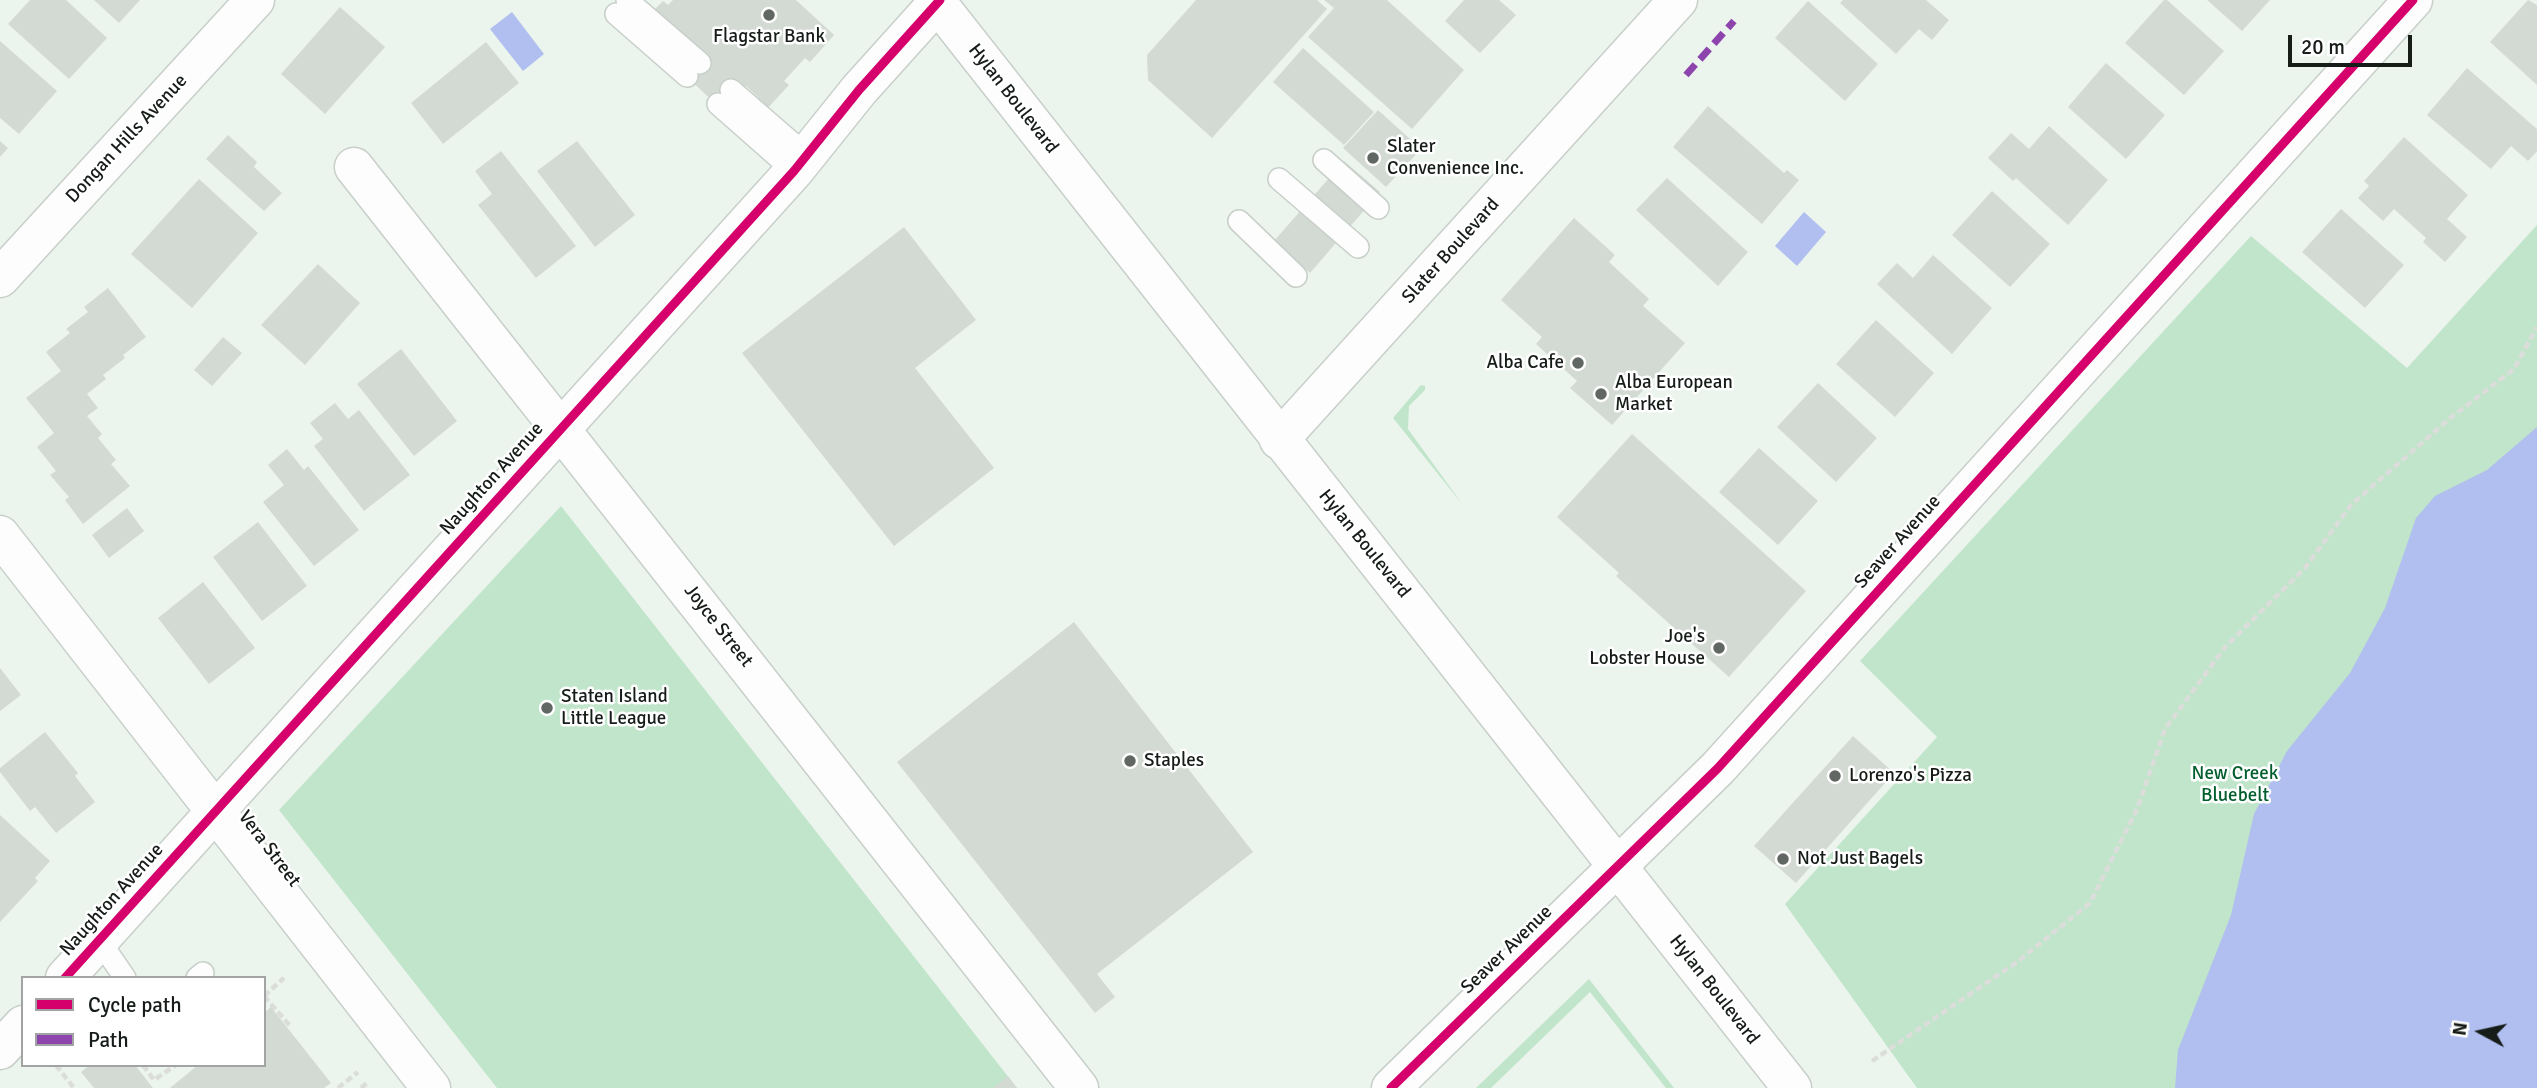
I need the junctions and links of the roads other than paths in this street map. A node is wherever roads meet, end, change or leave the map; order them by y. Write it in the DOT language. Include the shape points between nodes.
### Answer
graph roads {
  1 [pos="255,0"];
  2 [pos="1678,0"];
  3 [pos="2413,0"];
  4 [pos="937,1"];
  5 [pos="622,7"];
  6 [pos="693,70"];
  7 [pos="724,97"];
  8 [pos="1324,160"];
  9 [pos="800,163"];
  10 [pos="354,167"];
  11 [pos="1279,179"];
  12 [pos="1378,208"];
  13 [pos="1239,221"];
  14 [pos="1358,247"];
  15 [pos="1296,276"];
  16 [pos="0,278"];
  17 [pos="562,428"];
  18 [pos="1279,440"];
  19 [pos="0,535"];
  20 [pos="217,809"];
  21 [pos="1616,868"];
  22 [pos="99,940"];
  23 [pos="67,976"];
  24 [pos="124,976"];
  25 [pos="21,1027"];
  26 [pos="0,1050"];
  27 [pos="431,1088"];
  28 [pos="1079,1088"];
  29 [pos="1391,1088"];
  30 [pos="1792,1088"];
  1 -- 16 [label="street, Dongan Hills Avenue"];
  2 -- 18 [label="street, Slater Boulevard"];
  3 -- 21 [label="street, Seaver Avenue" via="1718,768"];
  4 -- 9 [label="street, Naughton Avenue"];
  4 -- 18 [label="street, Hylan Boulevard"];
  5 -- 6 [label="lane"];
  7 -- 9 [label="lane"];
  8 -- 12 [label="lane"];
  9 -- 17 [label="street, Naughton Avenue"];
  10 -- 17 [label="street, Joyce Street"];
  11 -- 14 [label="lane"];
  13 -- 15 [label="lane"];
  17 -- 20 [label="street, Naughton Avenue"];
  17 -- 28 [label="street, Joyce Street"];
  18 -- 21 [label="street, Hylan Boulevard"];
  19 -- 20 [label="street, Vera Street"];
  20 -- 22 [label="street, Naughton Avenue"];
  20 -- 27 [label="street, Vera Street"];
  21 -- 29 [label="street, Seaver Avenue"];
  21 -- 30 [label="street, Hylan Boulevard"];
  22 -- 23 [label="street, Naughton Avenue"];
  22 -- 24 [label="lane"];
  25 -- 26 [label="street"];
}
